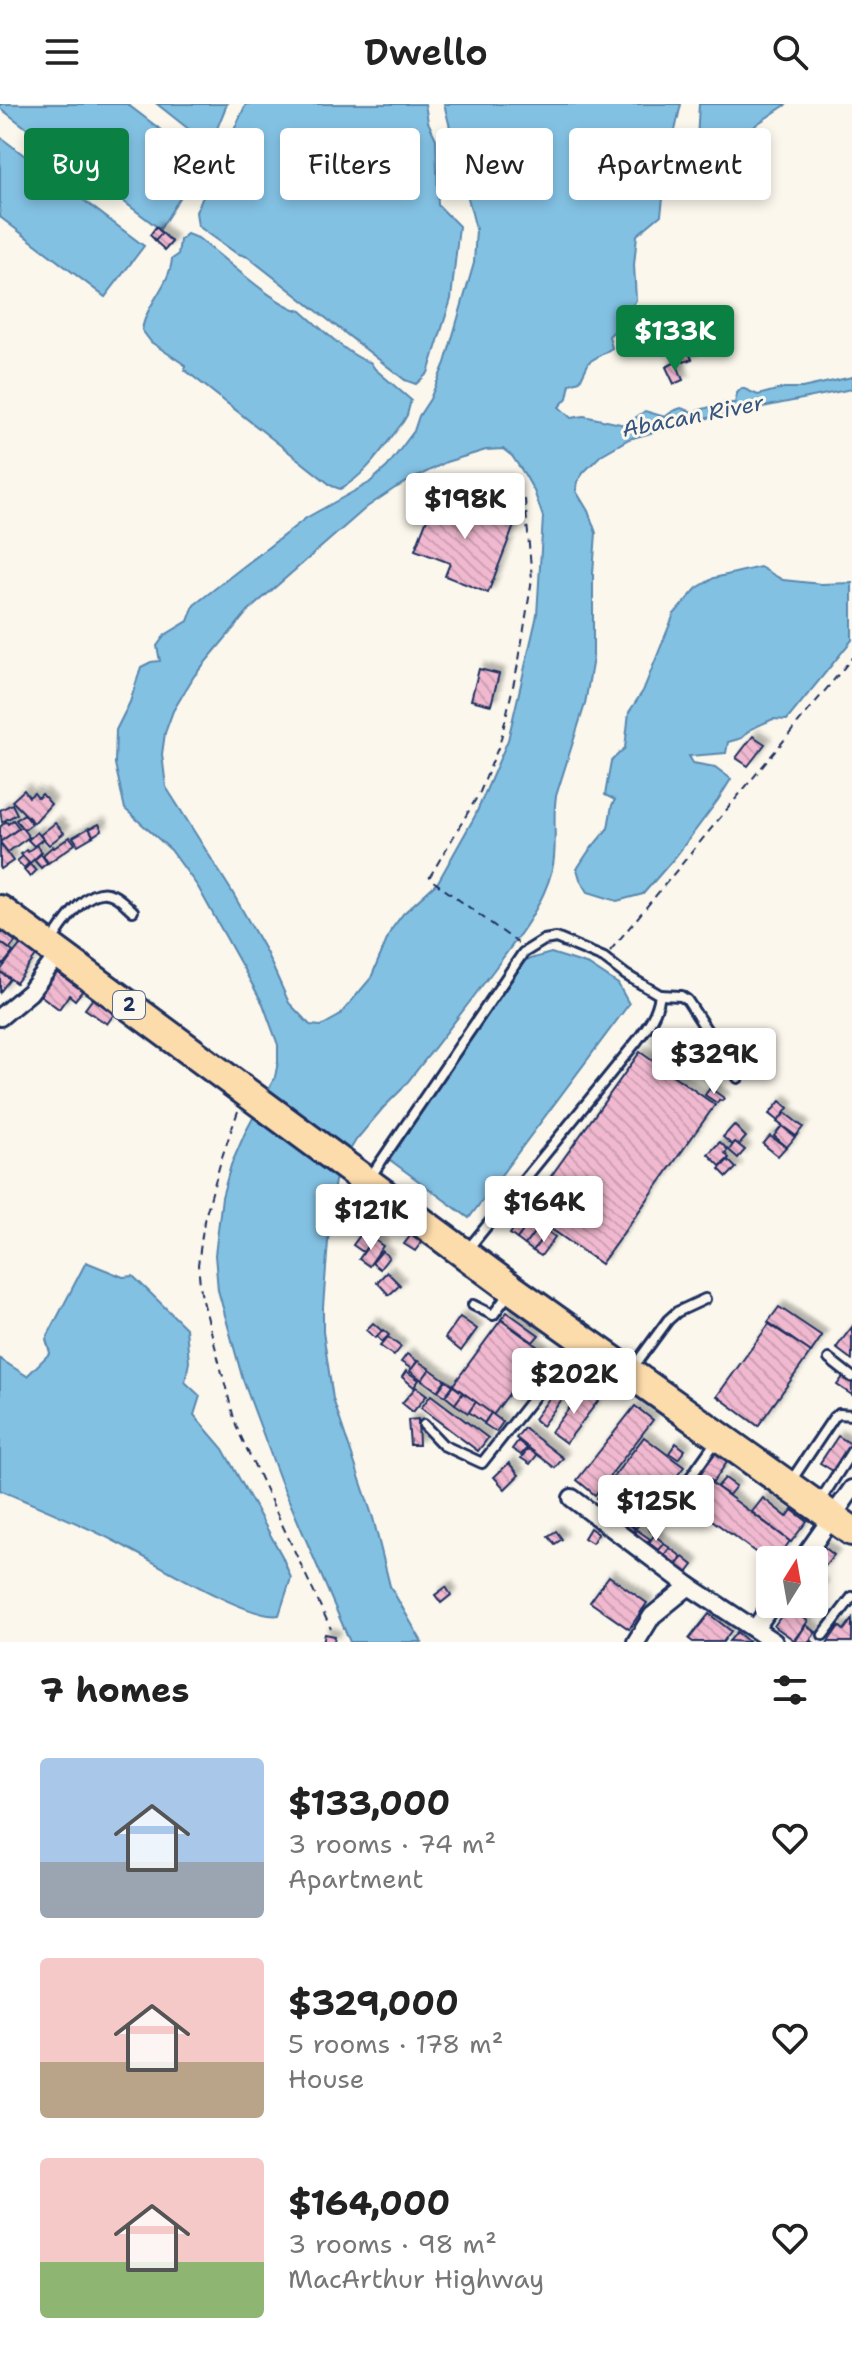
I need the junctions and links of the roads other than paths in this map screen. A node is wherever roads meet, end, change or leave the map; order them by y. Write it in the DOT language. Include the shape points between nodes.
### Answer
graph roads {
  1 [pos="0,910"];
  2 [pos="133,911"];
  3 [pos="54,950"];
  4 [pos="660,995"];
  5 [pos="0,1017"];
  6 [pos="738,1078"];
  7 [pos="357,1173"];
  8 [pos="465,1252"];
  9 [pos="512,1289"];
  10 [pos="705,1299"];
  11 [pos="473,1305"];
  12 [pos="580,1338"];
  13 [pos="829,1359"];
  14 [pos="629,1373"];
  15 [pos="852,1377"];
  16 [pos="852,1415"];
  17 [pos="424,1425"];
  18 [pos="719,1437"];
  19 [pos="852,1451"];
  20 [pos="788,1485"];
  21 [pos="852,1489"];
  22 [pos="572,1498"];
  23 [pos="833,1518"];
  24 [pos="655,1527"];
  25 [pos="812,1546"];
  26 [pos="689,1586"];
  27 [pos="852,1597"];
  28 [pos="762,1618"];
  29 [pos="755,1629"];
  30 [pos="823,1635"];
  31 [pos="636,1642"];
  32 [pos="774,1642"];
  1 -- 3 [label="highway, 2"];
  2 -- 3 [label="lane" via="112,894 96,894 72,912"];
  3 -- 5 [label="street" via="30,992"];
  3 -- 7 [label="highway, 2"];
  4 -- 6 [label="lane" via="687,1000"];
  4 -- 7 [label="lane" via="604,958 556,938 544,940 523,953"];
  4 -- 8 [label="lane" via="658,1009 637,1041"];
  7 -- 8 [label="highway, 2"];
  8 -- 9 [label="highway, 2"];
  9 -- 11 [label="lane" via="493,1315"];
  9 -- 12 [label="highway, 2"];
  10 -- 14 [label="lane" via="668,1320"];
  12 -- 14 [label="highway, 2"];
  12 -- 17 [label="lane" via="482,1463 443,1445"];
  13 -- 15 [label="lane"];
  14 -- 18 [label="highway, 2"];
  16 -- 20 [label="lane" via="834,1417"];
  18 -- 20 [label="highway, 2"];
  18 -- 24 [label="lane"];
  19 -- 23 [label="lane"];
  20 -- 23 [label="highway, 2"];
  21 -- 23 [label="street"];
  22 -- 26 [label="street"];
  23 -- 25 [label="street"];
  26 -- 29 [label="street"];
  26 -- 31 [label="street" via="652,1616"];
  27 -- 30 [label="lane"];
  28 -- 29 [label="street"];
  29 -- 32 [label="street"];
}
